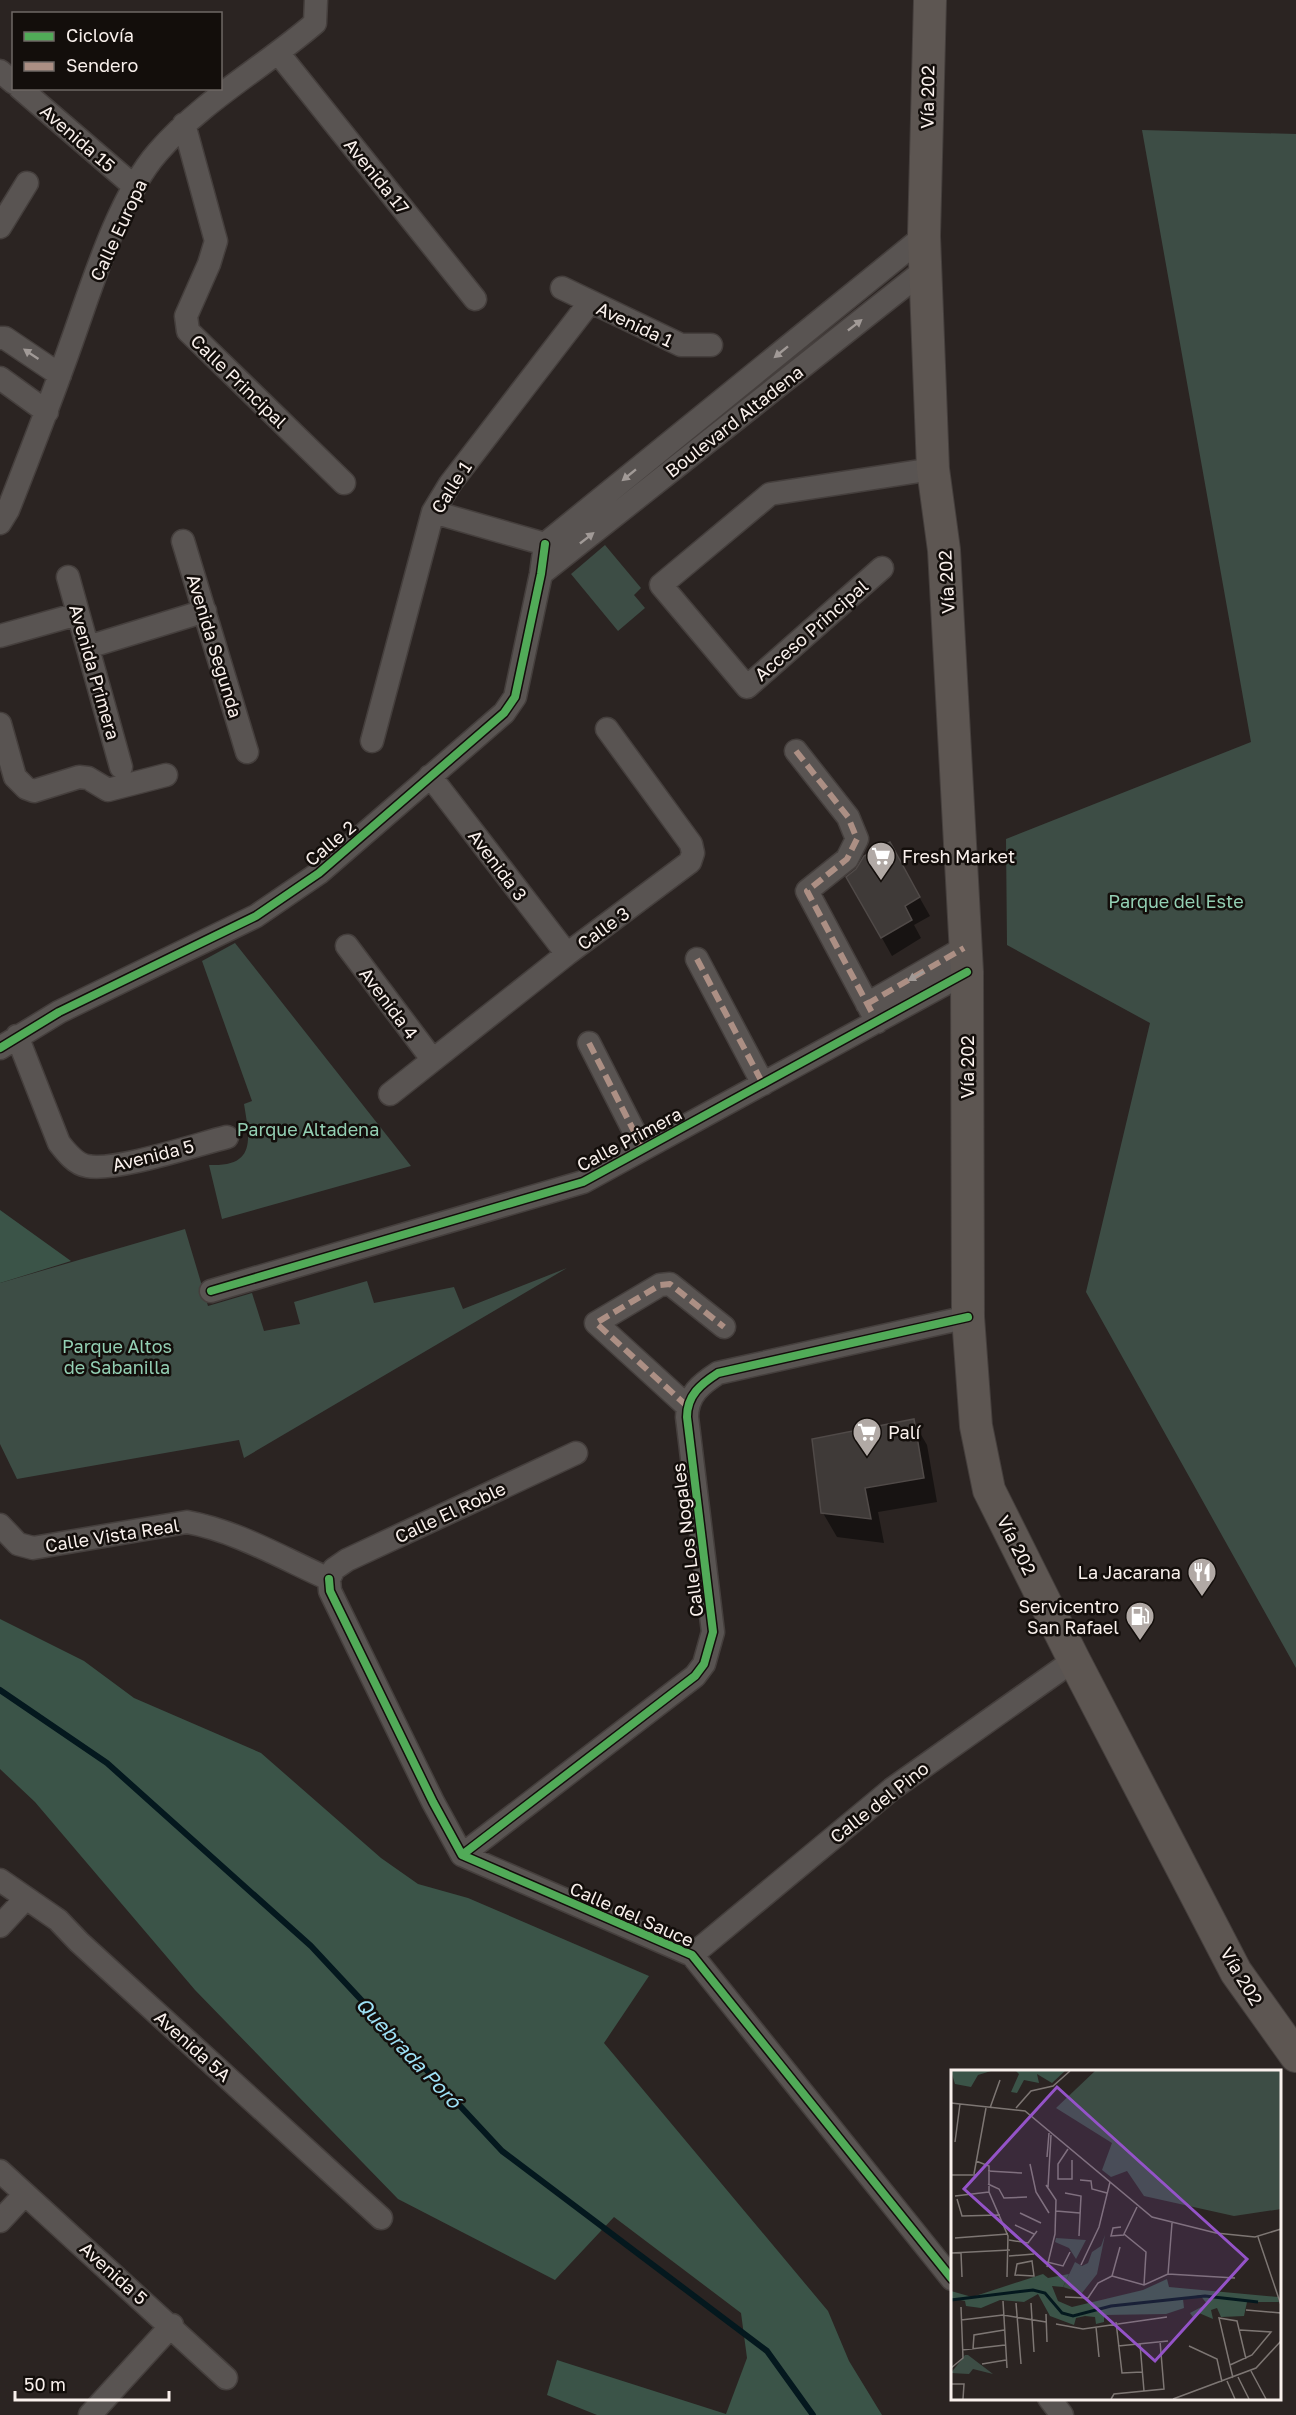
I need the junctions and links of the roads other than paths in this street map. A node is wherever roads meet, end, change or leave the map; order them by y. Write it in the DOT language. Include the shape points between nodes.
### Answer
graph roads {
  1 [pos="316,0"];
  2 [pos="930,0"];
  3 [pos="279,54"];
  4 [pos="0,71"];
  5 [pos="12,81"];
  6 [pos="22,90"];
  7 [pos="184,124"];
  8 [pos="27,183"];
  9 [pos="135,187"];
  10 [pos="0,227"];
  11 [pos="924,236"];
  12 [pos="927,268"];
  13 [pos="562,288"];
  14 [pos="475,298"];
  15 [pos="590,302"];
  16 [pos="808,330"];
  17 [pos="0,338"];
  18 [pos="711,345"];
  19 [pos="823,350"];
  20 [pos="60,375"];
  21 [pos="0,378"];
  22 [pos="47,412"];
  23 [pos="678,435"];
  24 [pos="693,454"];
  25 [pos="933,469"];
  26 [pos="344,483"];
  27 [pos="433,513"];
  28 [pos="0,522"];
  29 [pos="183,541"];
  30 [pos="544,543"];
  31 [pos="882,568"];
  32 [pos="541,574"];
  33 [pos="68,577"];
  34 [pos="205,611"];
  35 [pos="78,614"];
  36 [pos="0,636"];
  37 [pos="88,647"];
  38 [pos="0,724"];
  39 [pos="607,729"];
  40 [pos="372,741"];
  41 [pos="796,751"];
  42 [pos="247,752"];
  43 [pos="121,767"];
  44 [pos="166,775"];
  45 [pos="430,776"];
  46 [pos="346,946"];
  47 [pos="567,954"];
  48 [pos="697,959"];
  49 [pos="966,960"];
  50 [pos="872,1013"];
  51 [pos="8,1042"];
  52 [pos="589,1043"];
  53 [pos="432,1059"];
  54 [pos="763,1084"];
  55 [pos="390,1094"];
  56 [pos="226,1137"];
  57 [pos="643,1149"];
  58 [pos="211,1291"];
  59 [pos="968,1317"];
  60 [pos="724,1327"];
  61 [pos="687,1406"];
  62 [pos="576,1453"];
  63 [pos="0,1525"];
  64 [pos="329,1579"];
  65 [pos="1074,1660"];
  66 [pos="462,1855"];
  67 [pos="0,1880"];
  68 [pos="26,1898"];
  69 [pos="0,1926"];
  70 [pos="692,1955"];
  71 [pos="1296,2056"];
  72 [pos="0,2171"];
  73 [pos="25,2194"];
  74 [pos="381,2217"];
  75 [pos="0,2221"];
  76 [pos="951,2278"];
  77 [pos="172,2325"];
  78 [pos="226,2378"];
  79 [pos="1051,2400"];
  80 [pos="90,2415"];
  81 [pos="1062,2415"];
  1 -- 3 [label="street, Calle Europa" via="315,23"];
  2 -- 11 [label="main road, Vía 202"];
  3 -- 7 [label="street, Calle Europa"];
  3 -- 14 [label="street, Avenida 17"];
  4 -- 5 [label="street"];
  6 -- 9 [label="street, Avenida 15"];
  7 -- 9 [label="street, Calle Europa" via="156,154"];
  7 -- 26 [label="street, Calle Principal" via="216,241 186,316 188,331"];
  8 -- 10 [label="street"];
  9 -- 20 [label="street, Calle Europa" via="101,260"];
  11 -- 12 [label="main road, Vía 202"];
  11 -- 16 [label="street, Boulevard Altadena"];
  19 -- 12 [label="street, Boulevard Altadena, one-way"];
  12 -- 25 [label="main road, Vía 202"];
  13 -- 15 [label="street, Avenida 1"];
  15 -- 18 [label="street, Avenida 1" via="681,345"];
  15 -- 27 [label="street, Calle 1" via="450,484"];
  16 -- 19 [label="street"];
  16 -- 23 [label="street, Boulevard Altadena, one-way"];
  20 -- 17 [label="street, one-way"];
  19 -- 24 [label="street, Boulevard Altadena"];
  20 -- 22 [label="street, Calle Europa"];
  21 -- 22 [label="street"];
  22 -- 28 [label="street, Calle Europa"];
  23 -- 24 [label="street"];
  23 -- 30 [label="street, Boulevard Altadena, one-way"];
  32 -- 24 [label="street, Boulevard Altadena, one-way"];
  25 -- 31 [label="street, Acceso Principal" via="770,494 662,585 747,687"];
  25 -- 49 [label="main road, Vía 202" via="944,550"];
  27 -- 30 [label="street"];
  27 -- 40 [label="street, Calle 1"];
  29 -- 34 [label="street, Avenida Segunda"];
  30 -- 32 [label="street, Calle 2"];
  32 -- 45 [label="street, Calle 2" via="515,697 504,713"];
  33 -- 35 [label="street, Avenida Primera"];
  34 -- 37 [label="street"];
  34 -- 42 [label="street, Avenida Segunda"];
  35 -- 36 [label="street"];
  35 -- 37 [label="street, Avenida Primera"];
  37 -- 43 [label="street, Avenida Primera"];
  38 -- 44 [label="street" via="15,777 34,791 79,777 108,790"];
  39 -- 47 [label="street, Calle 3" via="683,833 693,853 681,870"];
  41 -- 50 [label="street" via="855,830 857,839 847,859 807,891"];
  45 -- 47 [label="street, Avenida 3"];
  45 -- 51 [label="street, Calle 2" via="319,873 256,916 59,1012"];
  46 -- 53 [label="street, Avenida 4"];
  47 -- 53 [label="street, Calle 3"];
  48 -- 54 [label="street"];
  49 -- 50 [label="street, Calle Primera"];
  49 -- 59 [label="main road, Vía 202"];
  50 -- 54 [label="street, Calle Primera"];
  51 -- 56 [label="street, Avenida 5" via="59,1143 68,1155 85,1166 108,1167"];
  52 -- 57 [label="street"];
  53 -- 55 [label="street, Calle 3"];
  54 -- 57 [label="street, Calle Primera"];
  57 -- 58 [label="street, Calle Primera" via="583,1182"];
  59 -- 61 [label="street" via="718,1373 694,1392"];
  59 -- 65 [label="main road, Vía 202" via="976,1426 989,1490"];
  60 -- 61 [label="street" via="670,1284 660,1285 596,1323"];
  61 -- 66 [label="street, Calle Los Nogales" via="713,1632 704,1664 695,1676"];
  62 -- 64 [label="street, Calle El Roble" via="348,1560 334,1569"];
  63 -- 64 [label="street, Calle Vista Real" via="18,1544 33,1548 188,1522 233,1536"];
  64 -- 66 [label="street" via="330,1591"];
  65 -- 70 [label="street, Calle del Pino" via="892,1789"];
  65 -- 71 [label="main road, Vía 202" via="1236,1972"];
  66 -- 70 [label="street, Calle del Sauce"];
  67 -- 68 [label="street, Avenida 5A"];
  68 -- 69 [label="street"];
  68 -- 74 [label="street, Avenida 5A" via="57,1920"];
  70 -- 76 [label="street, Calle del Sauce"];
  72 -- 73 [label="street, Avenida 5"];
  73 -- 75 [label="street"];
  73 -- 77 [label="street, Avenida 5"];
  77 -- 78 [label="street, Avenida 5"];
  77 -- 80 [label="street"];
  79 -- 81 [label="street"];
}
